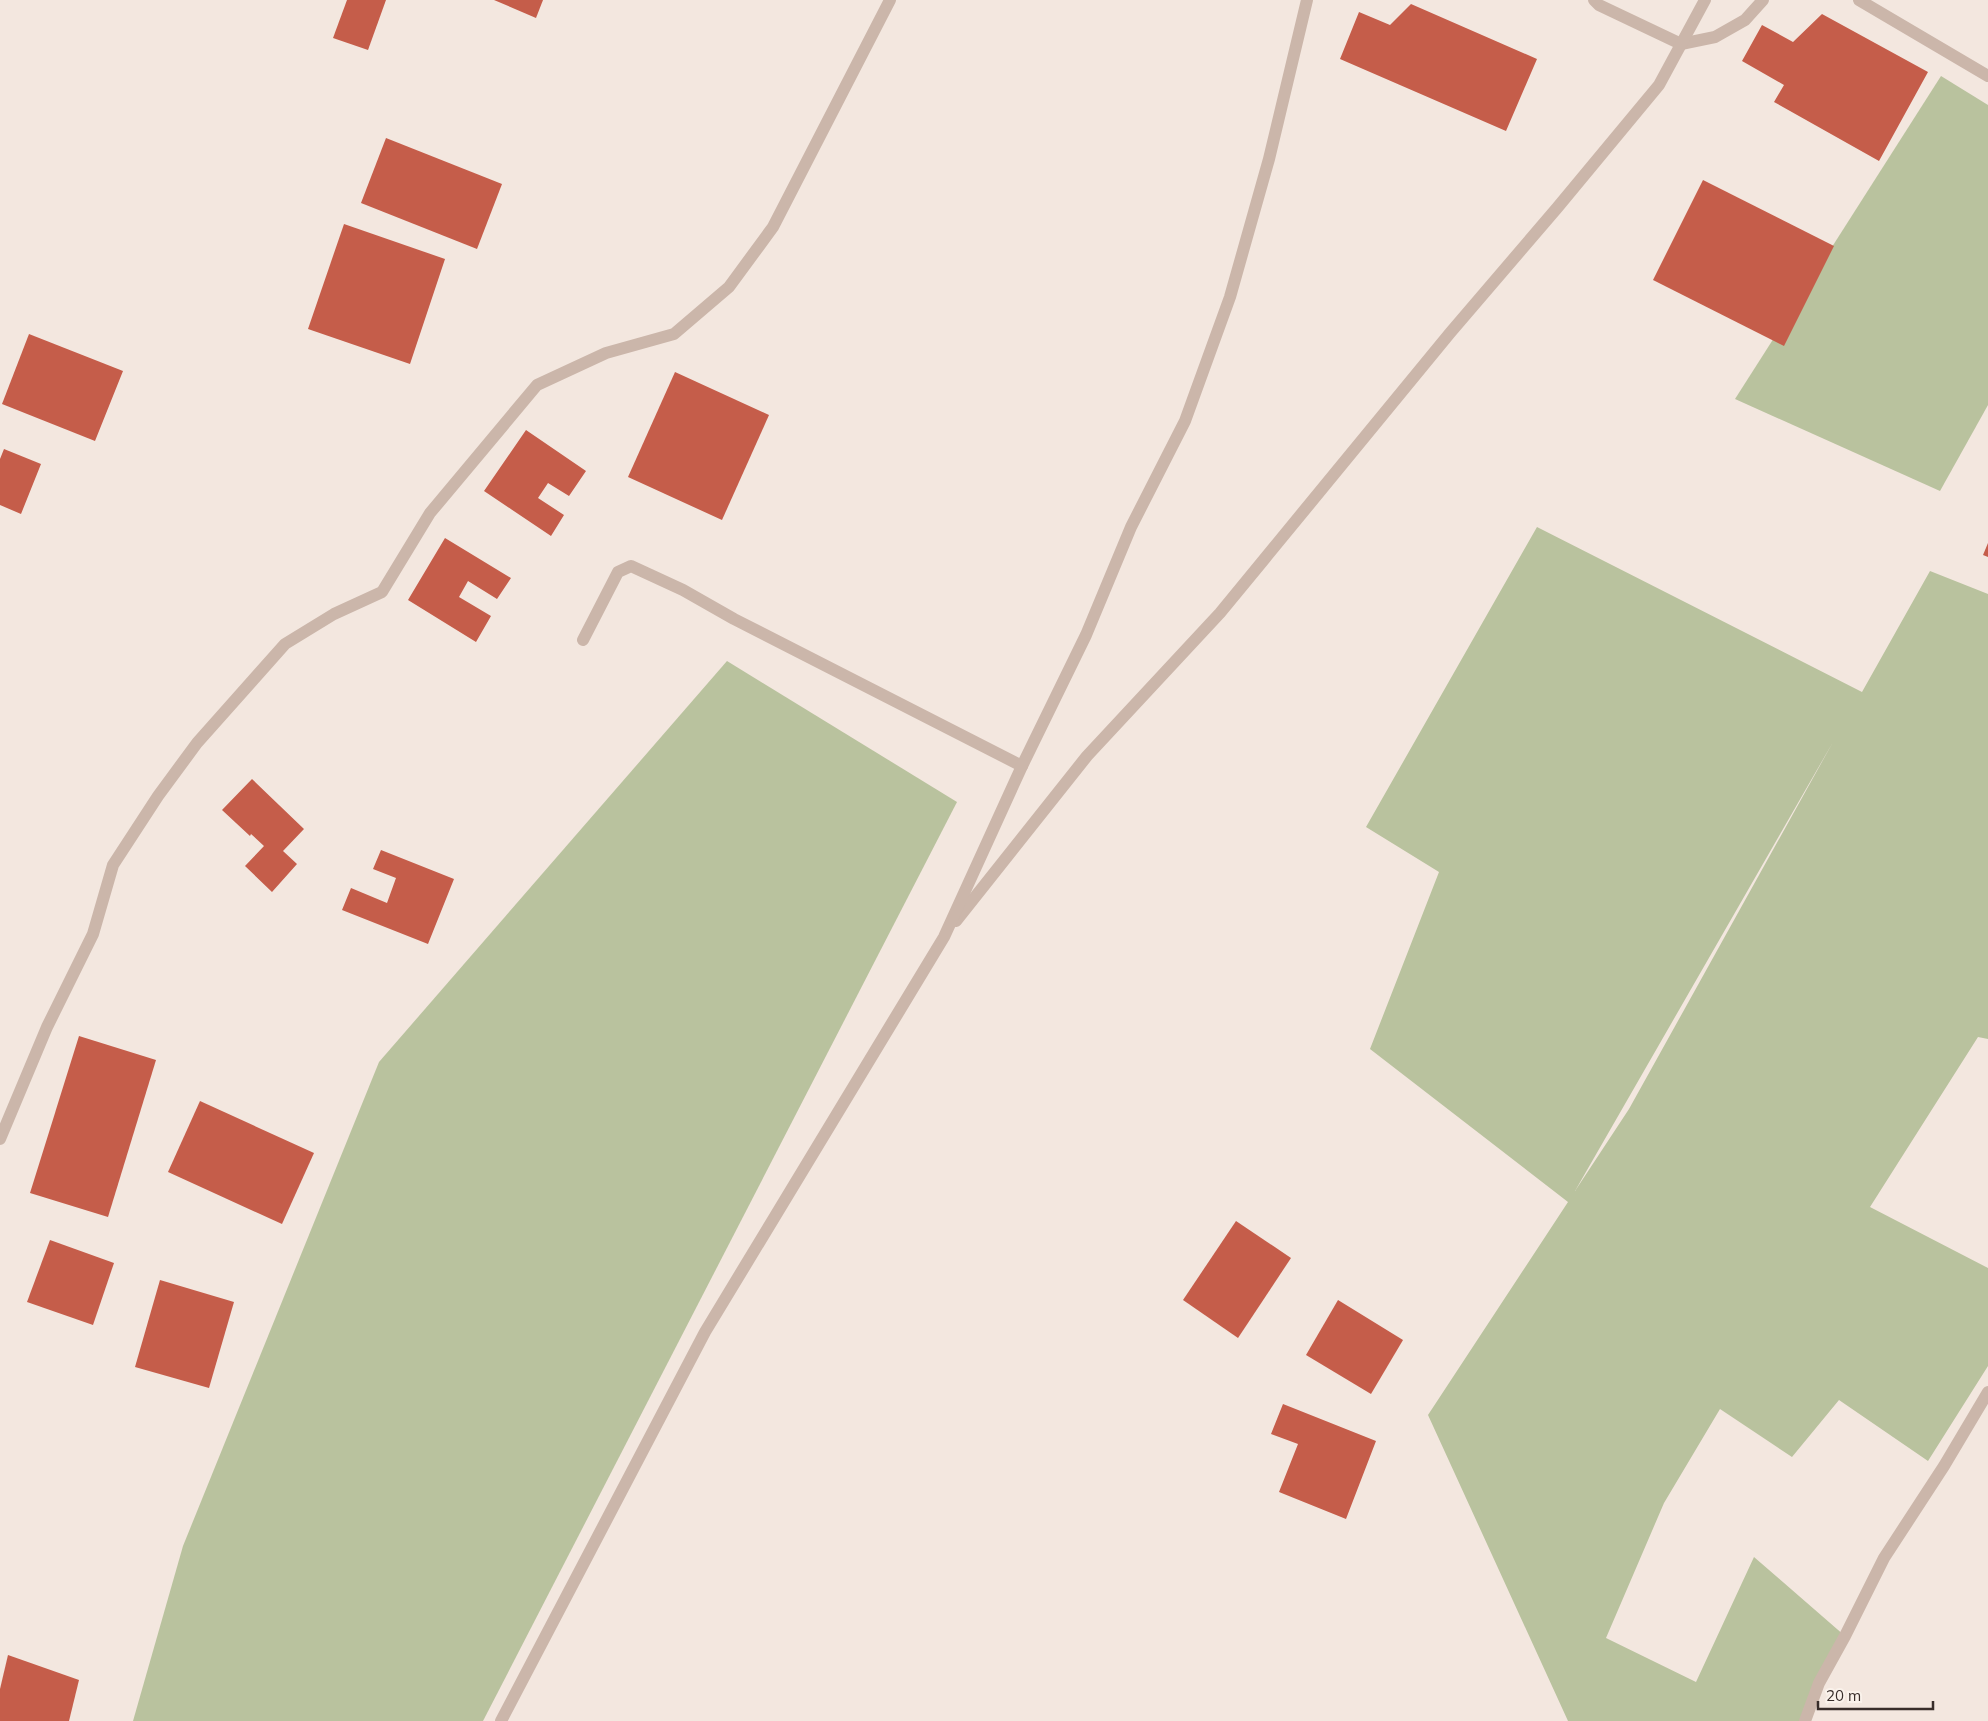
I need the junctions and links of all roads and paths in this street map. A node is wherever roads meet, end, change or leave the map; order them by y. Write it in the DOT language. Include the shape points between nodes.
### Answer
graph roads {
  1 [pos="890,0"];
  2 [pos="1307,0"];
  3 [pos="1594,0"];
  4 [pos="1706,0"];
  5 [pos="1763,0"];
  6 [pos="1859,0"];
  7 [pos="1680,44"];
  8 [pos="1988,76"];
  9 [pos="583,640"];
  10 [pos="1022,766"];
  11 [pos="944,937"];
  12 [pos="0,1139"];
  13 [pos="1988,1392"];
  14 [pos="501,1721"];
  15 [pos="1805,1721"];
  1 -- 12 [label="street" via="773,227 729,287 674,334 606,353 538,385 430,513 382,592 334,614 285,644 197,742 114,865 93,934 47,1027"];
  2 -- 10 [label="street" via="1230,297 1185,422 1131,527 1086,635"];
  3 -- 7 [label="street"];
  4 -- 7 [label="street"];
  5 -- 7 [label="street" via="1745,20 1715,37"];
  6 -- 8 [label="street"];
  7 -- 11 [label="street" via="1659,85 1450,332 1220,613 1087,756"];
  9 -- 10 [label="street" via="618,572 631,566"];
  10 -- 11 [label="street"];
  11 -- 14 [label="street" via="705,1332"];
  13 -- 15 [label="street" via="1884,1558 1819,1683"];
}
